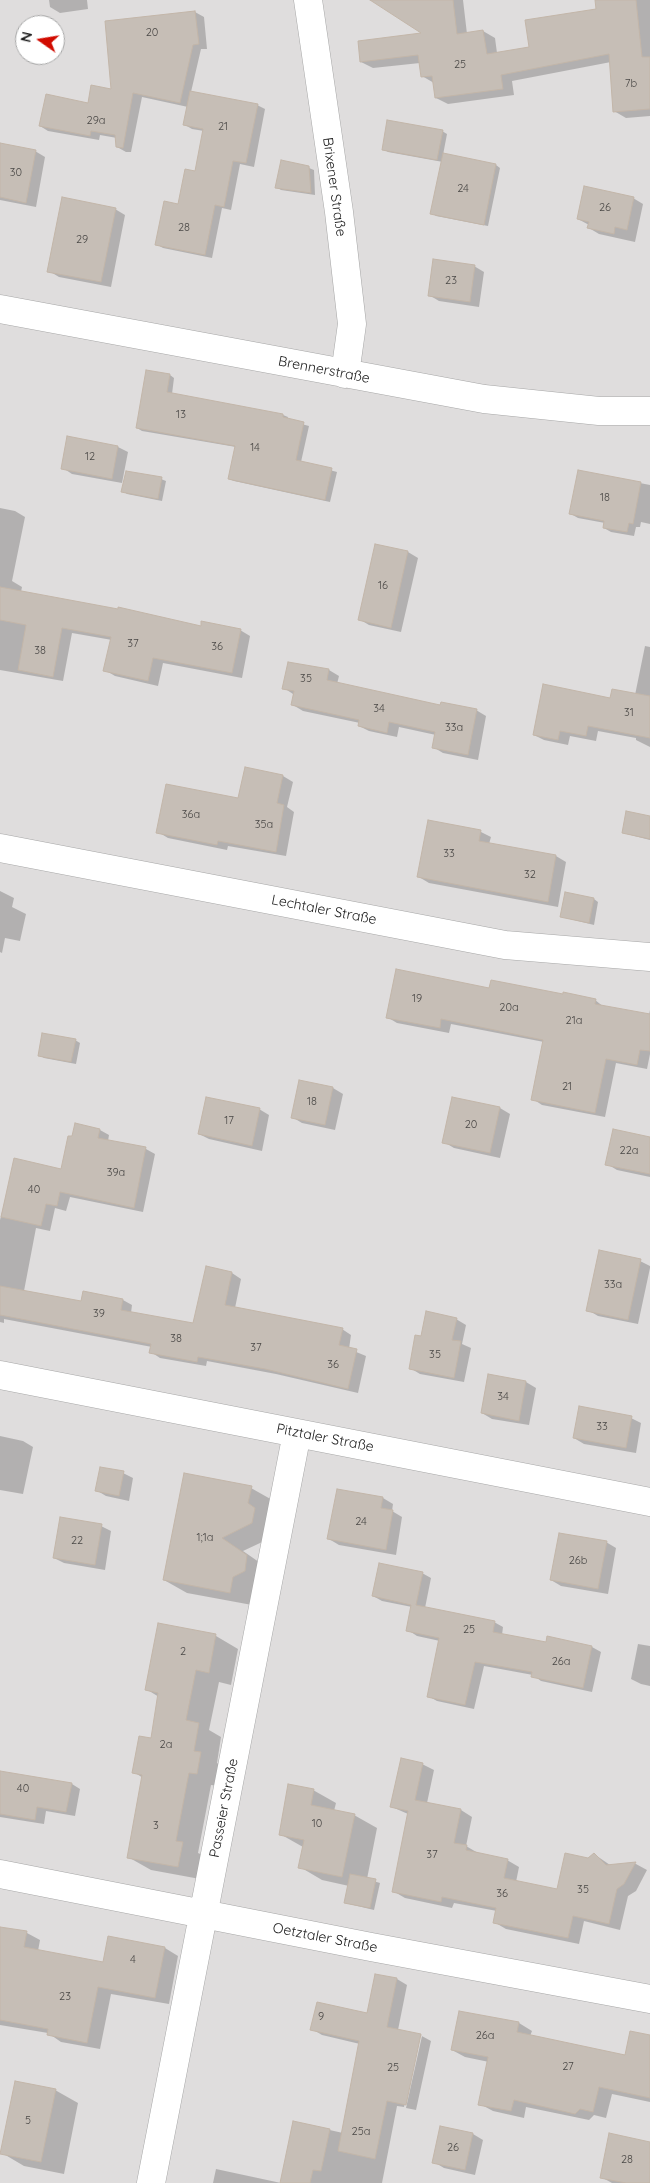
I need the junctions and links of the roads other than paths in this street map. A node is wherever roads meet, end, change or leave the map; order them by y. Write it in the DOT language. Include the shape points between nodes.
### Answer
graph roads {
  1 [pos="308,0"];
  2 [pos="0,309"];
  3 [pos="345,374"];
  4 [pos="650,412"];
  5 [pos="0,848"];
  6 [pos="650,957"];
  7 [pos="0,1374"];
  8 [pos="298,1433"];
  9 [pos="650,1502"];
  10 [pos="0,1874"];
  11 [pos="204,1914"];
  12 [pos="650,1999"];
  13 [pos="151,2183"];
  1 -- 3 [label="street, Brixener Straße" via="352,324"];
  2 -- 3 [label="street, Brennerstraße"];
  3 -- 4 [label="street, Brennerstraße" via="484,399 599,411"];
  5 -- 6 [label="street, Lechtaler Straße" via="504,944"];
  7 -- 8 [label="street, Pitztaler Straße"];
  8 -- 9 [label="street, Pitztaler Straße"];
  8 -- 11 [label="street, Passeier Straße"];
  10 -- 11 [label="street, Oetztaler Straße"];
  11 -- 12 [label="street, Oetztaler Straße"];
  11 -- 13 [label="street, Passeier Straße"];
}
